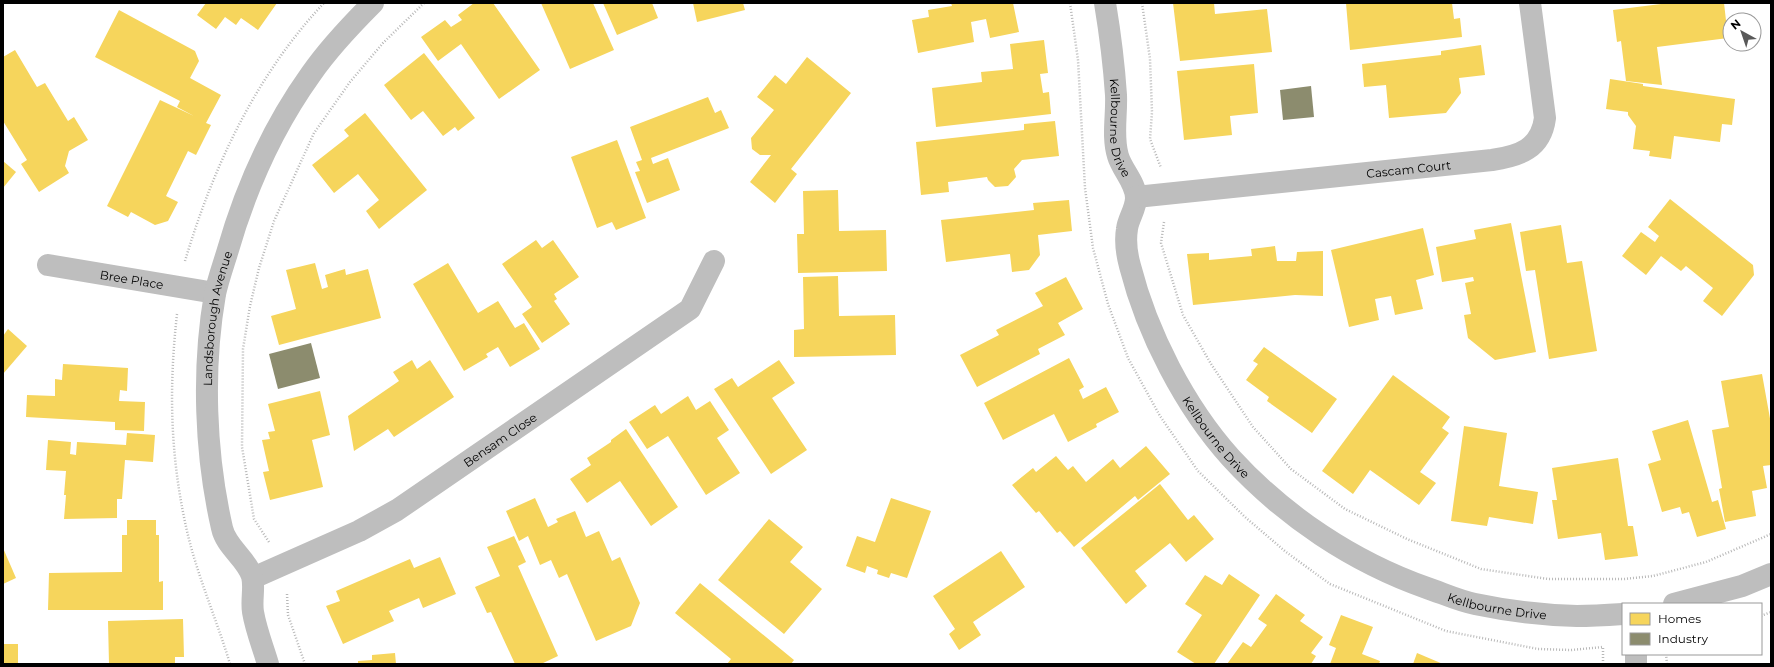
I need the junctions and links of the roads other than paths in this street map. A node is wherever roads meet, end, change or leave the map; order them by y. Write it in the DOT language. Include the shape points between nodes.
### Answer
graph roads {
  1 [pos="373,3"];
  2 [pos="1105,3"];
  3 [pos="1530,3"];
  4 [pos="1136,197"];
  5 [pos="714,261"];
  6 [pos="48,265"];
  7 [pos="216,293"];
  8 [pos="1771,574"];
  9 [pos="252,578"];
  10 [pos="1678,603"];
  11 [pos="1622,614"];
  12 [pos="268,664"];
  1 -- 7 [label="street, Landsborough Avenue" via="312,73 278,128 262,158 236,221"];
  2 -- 4 [label="street, Kellbourne Drive" via="1116,95 1118,156"];
  3 -- 4 [label="street, Cascam Court" via="1545,118 1541,137 1525,151 1492,160"];
  4 -- 11 [label="street, Kellbourne Drive" via="1127,228 1128,257 1155,336 1195,411 1231,458 1267,493 1312,529 1352,554 1397,577 1473,604 1576,616"];
  5 -- 9 [label="street, Bensam Close" via="690,309 397,510 359,531"];
  6 -- 7 [label="street, Bree Place"];
  7 -- 9 [label="street, Landsborough Avenue" via="209,350 207,416 214,477 222,531 244,561"];
  8 -- 10 [label="street" via="1742,586"];
  9 -- 12 [label="street, Landsborough Avenue" via="252,611"];
}
